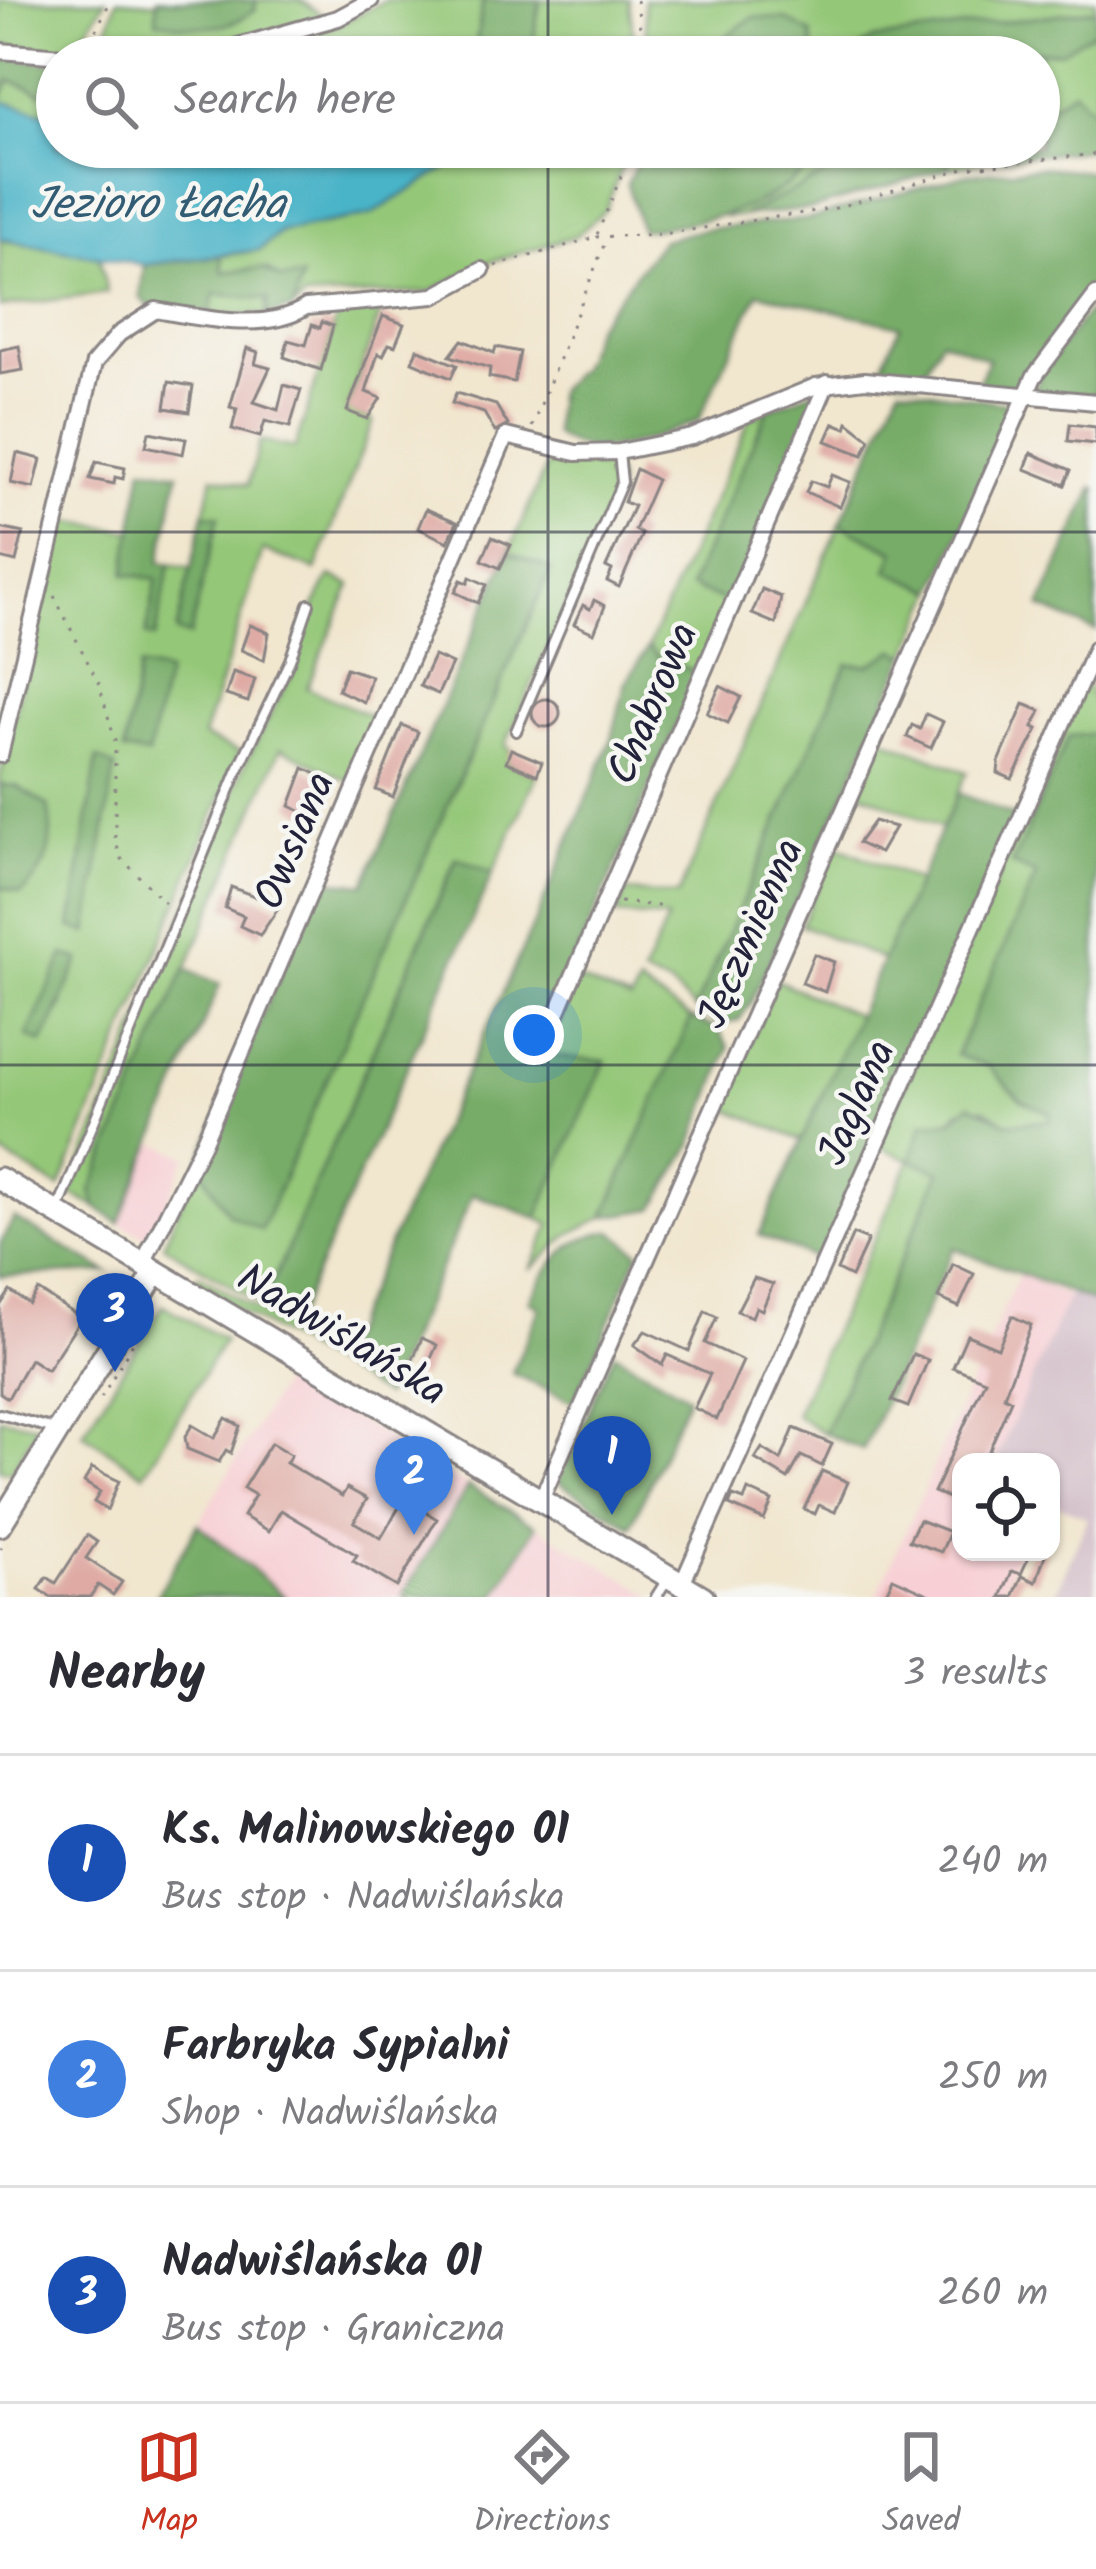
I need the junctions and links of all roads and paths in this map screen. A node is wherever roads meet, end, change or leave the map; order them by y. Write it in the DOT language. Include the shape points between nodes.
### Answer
graph roads {
  1 [pos="111,0"];
  2 [pos="371,0"];
  3 [pos="637,0"];
  4 [pos="90,36"];
  5 [pos="274,36"];
  6 [pos="641,36"];
  7 [pos="0,51"];
  8 [pos="36,54"];
  9 [pos="1096,154"];
  10 [pos="1060,158"];
  11 [pos="624,168"];
  12 [pos="973,168"];
  13 [pos="596,237"];
  14 [pos="606,239"];
  15 [pos="482,270"];
  16 [pos="1096,295"];
  17 [pos="827,383"];
  18 [pos="1026,397"];
  19 [pos="1096,402"];
  20 [pos="528,437"];
  21 [pos="619,452"];
  22 [pos="42,580"];
  23 [pos="309,604"];
  24 [pos="1096,648"];
  25 [pos="516,730"];
  26 [pos="0,755"];
  27 [pos="606,900"];
  28 [pos="667,907"];
  29 [pos="176,922"];
  30 [pos="542,1051"];
  31 [pos="0,1179"];
  32 [pos="57,1213"];
  33 [pos="150,1267"];
  34 [pos="0,1414"];
  35 [pos="59,1430"];
  36 [pos="541,1500"];
  37 [pos="0,1525"];
  38 [pos="676,1580"];
  39 [pos="656,1597"];
  40 [pos="703,1597"];
  1 -- 4 [label="path"];
  2 -- 5 [label="street"];
  3 -- 6 [label="path"];
  7 -- 8 [label="street"];
  9 -- 10 [label="path"];
  11 -- 13 [label="path"];
  12 -- 14 [label="path" via="836,208"];
  13 -- 14 [label="path"];
  13 -- 15 [label="path"];
  14 -- 20 [label="path"];
  15 -- 22 [label="street" via="434,296 306,307 250,322 145,313 94,363"];
  16 -- 18 [label="street, Jęczmienna" via="1052,348"];
  17 -- 18 [label="street"];
  17 -- 21 [label="street" via="692,437"];
  17 -- 27 [label="street, Chabrowa"];
  18 -- 19 [label="street"];
  18 -- 36 [label="street, Jęczmienna"];
  20 -- 21 [label="street" via="576,453"];
  20 -- 33 [label="street, Owsiana" via="503,441"];
  21 -- 25 [label="lane" via="622,482"];
  22 -- 26 [label="street"];
  22 -- 29 [label="path" via="105,702 115,741 120,856"];
  23 -- 29 [label="lane"];
  24 -- 38 [label="street, Jaglana"];
  27 -- 28 [label="path"];
  27 -- 30 [label="street, Chabrowa"];
  29 -- 32 [label="lane"];
  31 -- 32 [label="main road, Nadwiślańska"];
  32 -- 33 [label="main road, Nadwiślańska"];
  33 -- 35 [label="main road"];
  33 -- 36 [label="main road, Nadwiślańska"];
  34 -- 35 [label="lane"];
  35 -- 37 [label="main road"];
  36 -- 38 [label="main road, Nadwiślańska"];
  38 -- 39 [label="lane"];
  38 -- 40 [label="main road, Nadwiślańska"];
}
